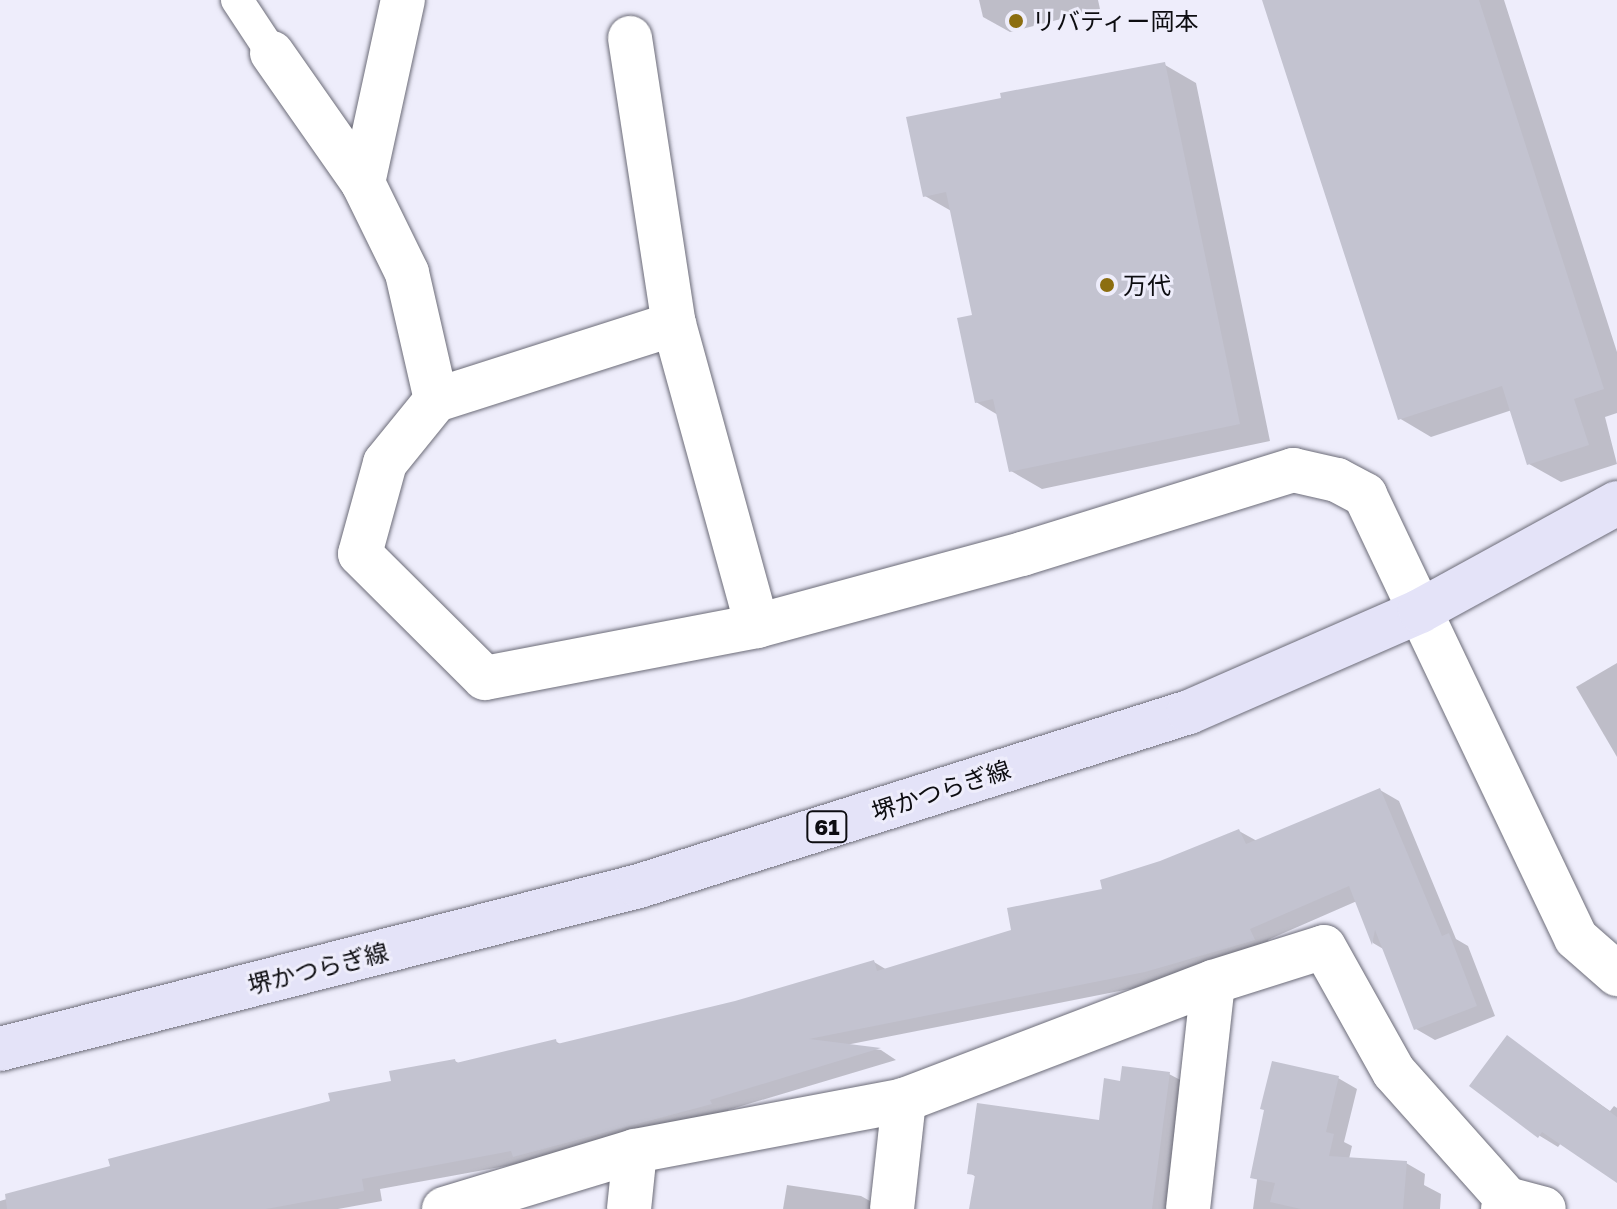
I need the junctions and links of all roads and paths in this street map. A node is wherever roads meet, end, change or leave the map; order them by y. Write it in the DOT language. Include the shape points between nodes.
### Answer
graph roads {
  1 [pos="237,0"];
  2 [pos="403,0"];
  3 [pos="630,38"];
  4 [pos="272,53"];
  5 [pos="363,183"];
  6 [pos="674,324"];
  7 [pos="436,400"];
  8 [pos="1617,503"];
  9 [pos="1420,611"];
  10 [pos="757,626"];
  11 [pos="1617,974"];
  12 [pos="1213,982"];
  13 [pos="0,1049"];
  14 [pos="904,1100"];
  15 [pos="635,1151"];
  16 [pos="1518,1206"];
  17 [pos="444,1209"];
  18 [pos="629,1209"];
  19 [pos="892,1209"];
  20 [pos="1188,1209"];
  1 -- 4 [label="lane"];
  2 -- 5 [label="street"];
  3 -- 6 [label="street"];
  4 -- 5 [label="street"];
  5 -- 7 [label="street" via="407,273"];
  6 -- 7 [label="street"];
  6 -- 10 [label="street"];
  7 -- 10 [label="street" via="385,463 360,554 485,678"];
  8 -- 9 [label="main road, 堺かつらぎ線 / 61"];
  9 -- 10 [label="street" via="1365,495 1337,480 1293,470 1022,554"];
  9 -- 11 [label="street" via="1576,938"];
  9 -- 13 [label="main road, 堺かつらぎ線 / 61" via="1189,712 639,886"];
  12 -- 14 [label="street"];
  12 -- 16 [label="street" via="1324,947 1394,1072"];
  12 -- 20 [label="street"];
  14 -- 15 [label="street"];
  14 -- 19 [label="street"];
  15 -- 17 [label="street"];
  15 -- 18 [label="street"];
}
